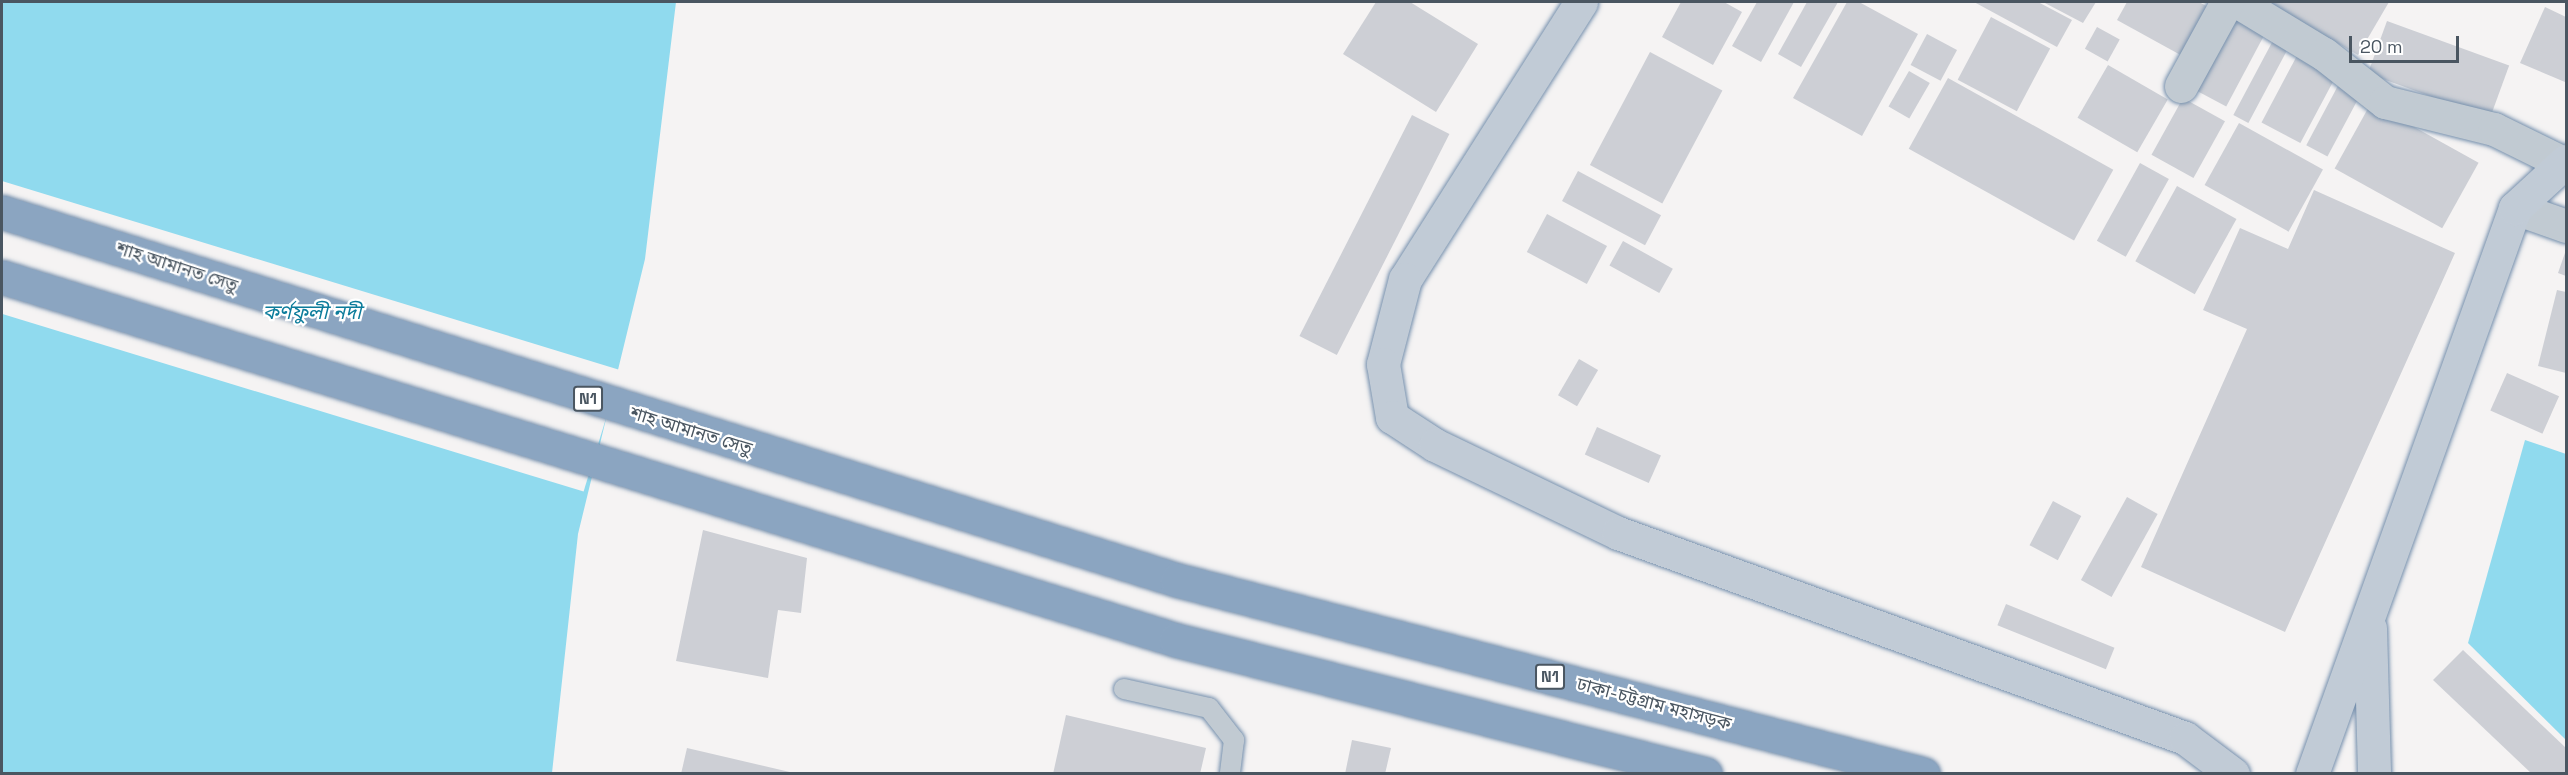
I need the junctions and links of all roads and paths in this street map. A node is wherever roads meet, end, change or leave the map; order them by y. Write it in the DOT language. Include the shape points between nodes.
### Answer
graph roads {
  1 [pos="1581,2"];
  2 [pos="2228,2"];
  3 [pos="2238,2"];
  4 [pos="2181,86"];
  5 [pos="2566,163"];
  6 [pos="2515,207"];
  7 [pos="2,212"];
  8 [pos="2566,226"];
  9 [pos="2,277"];
  10 [pos="1177,580"];
  11 [pos="2369,608"];
  12 [pos="1124,689"];
  13 [pos="1230,774"];
  14 [pos="1706,774"];
  15 [pos="1923,774"];
  16 [pos="2233,774"];
  17 [pos="2312,774"];
  18 [pos="2374,774"];
  1 -- 16 [label="main road" via="1405,279 1383,364 1392,417 1435,445 1618,533 2184,738"];
  2 -- 4 [label="street"];
  3 -- 5 [label="street" via="2324,54 2385,102 2493,129"];
  5 -- 6 [label="main road"];
  6 -- 8 [label="street"];
  6 -- 11 [label="main road"];
  7 -- 10 [label="highway, শাহ আমানত সেতু / N1"];
  9 -- 14 [label="highway" via="1176,640"];
  10 -- 15 [label="highway, ঢাকা-চট্টগ্রাম মহাসড়ক / N1"];
  11 -- 17 [label="main road"];
  11 -- 18 [label="main road"];
  12 -- 13 [label="lane" via="1209,708 1234,740"];
}
